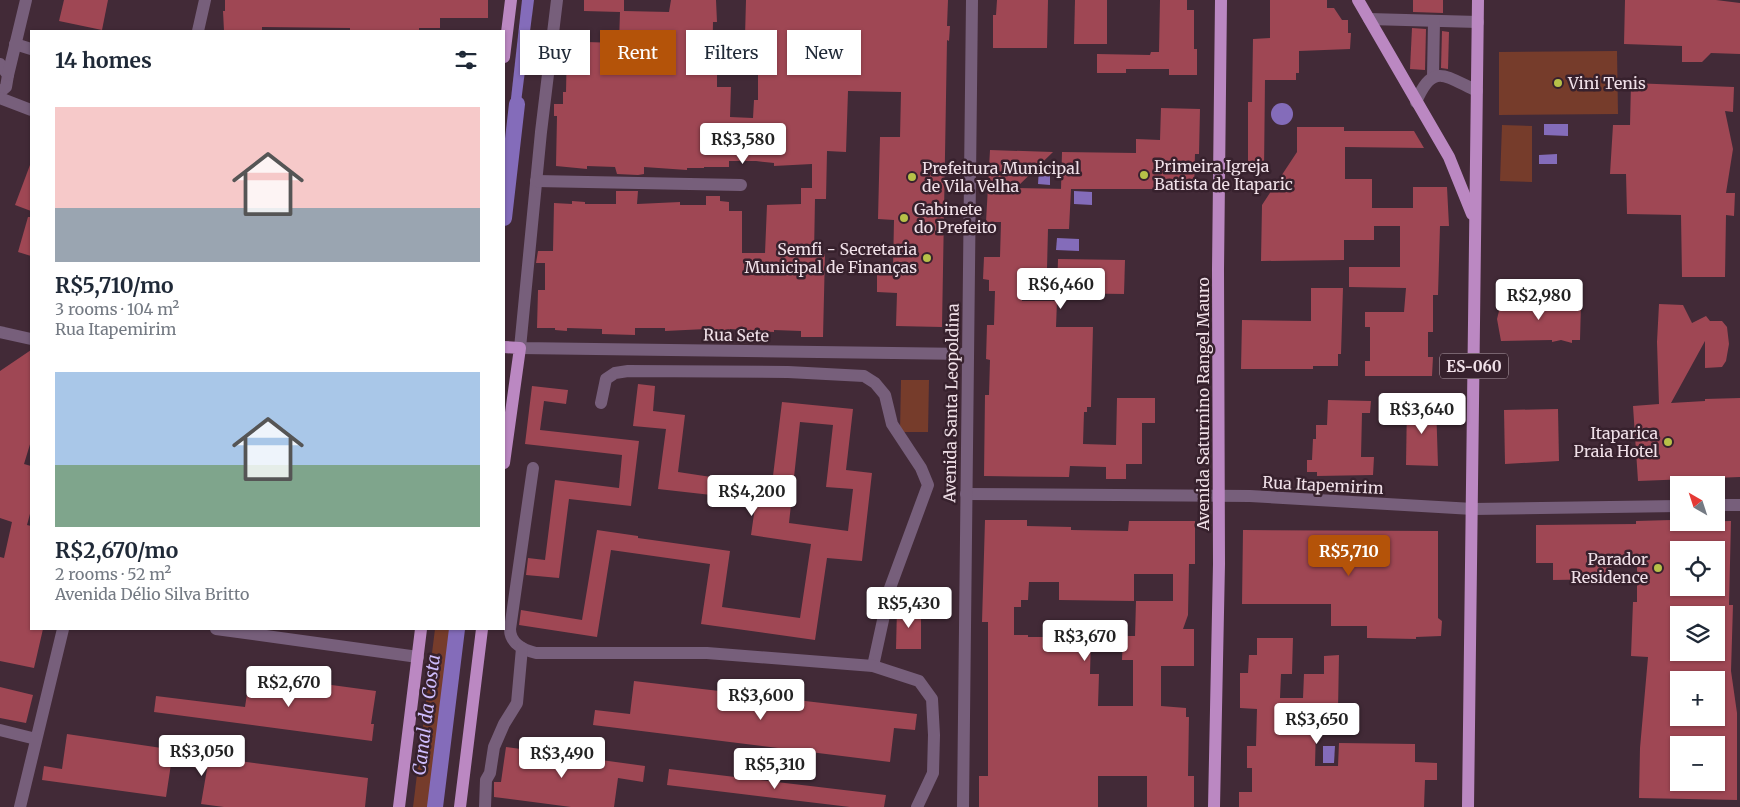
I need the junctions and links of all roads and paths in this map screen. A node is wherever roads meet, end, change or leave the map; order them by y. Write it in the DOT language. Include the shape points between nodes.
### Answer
graph roads {
  1 [pos="26,0"];
  2 [pos="205,0"];
  3 [pos="511,0"];
  4 [pos="557,0"];
  5 [pos="972,0"];
  6 [pos="1221,0"];
  7 [pos="1358,0"];
  8 [pos="1478,0"];
  9 [pos="1369,19"];
  10 [pos="1434,21"];
  11 [pos="1478,22"];
  12 [pos="198,30"];
  13 [pos="15,45"];
  14 [pos="30,49"];
  15 [pos="505,49"];
  16 [pos="0,57"];
  17 [pos="0,64"];
  18 [pos="1433,76"];
  19 [pos="8,78"];
  20 [pos="1477,91"];
  21 [pos="0,92"];
  22 [pos="0,98"];
  23 [pos="1416,102"];
  24 [pos="27,109"];
  25 [pos="536,182"];
  26 [pos="742,185"];
  27 [pos="1475,223"];
  28 [pos="0,332"];
  29 [pos="30,340"];
  30 [pos="505,347"];
  31 [pos="520,348"];
  32 [pos="968,354"];
  33 [pos="601,403"];
  34 [pos="505,456"];
  35 [pos="533,468"];
  36 [pos="966,494"];
  37 [pos="1220,496"];
  38 [pos="1740,505"];
  39 [pos="1670,506"];
  40 [pos="1725,506"];
  41 [pos="1473,510"];
  42 [pos="63,630"];
  43 [pos="223,630"];
  44 [pos="421,630"];
  45 [pos="482,630"];
  46 [pos="522,648"];
  47 [pos="418,657"];
  48 [pos="874,666"];
  49 [pos="0,730"];
  50 [pos="36,739"];
  51 [pos="20,807"];
  52 [pos="399,807"];
  53 [pos="460,807"];
  54 [pos="485,807"];
  55 [pos="917,807"];
  56 [pos="963,807"];
  57 [pos="1214,807"];
  58 [pos="1468,807"];
  1 -- 13 [label="street"];
  2 -- 12 [label="street"];
  3 -- 15 [label="main road"];
  4 -- 25 [label="street"];
  5 -- 32 [label="street, Avenida Santa Leopoldina"];
  6 -- 37 [label="main road, Avenida Saturnino Rangel Mauro"];
  7 -- 9 [label="main road, ES-060"];
  8 -- 11 [label="main road, ES-060"];
  9 -- 10 [label="street"];
  9 -- 23 [label="main road, ES-060"];
  10 -- 11 [label="street"];
  10 -- 18 [label="street"];
  11 -- 20 [label="main road, ES-060"];
  13 -- 14 [label="street"];
  13 -- 16 [label="street"];
  13 -- 19 [label="street"];
  17 -- 19 [label="street"];
  18 -- 20 [label="street" via="1446,76"];
  18 -- 23 [label="street" via="1423,86"];
  19 -- 21 [label="street"];
  19 -- 24 [label="street" via="11,90"];
  20 -- 27 [label="main road, ES-060"];
  22 -- 24 [label="street"];
  23 -- 27 [label="main road, ES-060" via="1448,157"];
  25 -- 26 [label="street"];
  25 -- 31 [label="street"];
  27 -- 41 [label="main road, ES-060"];
  28 -- 29 [label="street"];
  30 -- 31 [label="main road, Rua Sete"];
  31 -- 32 [label="street, Rua Sete"];
  31 -- 34 [label="main road"];
  32 -- 36 [label="street, Avenida Santa Leopoldina"];
  33 -- 48 [label="street" via="606,379 615,373 628,371 788,372 864,376 875,383 885,395 892,424 921,468 928,485 890,588"];
  35 -- 46 [label="street" via="510,629 512,639"];
  36 -- 37 [label="street, Rua Itapemirim"];
  36 -- 56 [label="street, Avenida Santa Leopoldina"];
  37 -- 41 [label="street, Rua Itapemirim"];
  37 -- 57 [label="main road, Avenida Saturnino Rangel Mauro"];
  38 -- 40 [label="street"];
  39 -- 41 [label="street, Rua Itapemirim"];
  41 -- 58 [label="main road, ES-060"];
  42 -- 50 [label="street"];
  43 -- 47 [label="street"];
  44 -- 47 [label="main road"];
  45 -- 53 [label="main road"];
  46 -- 48 [label="street" via="536,652 707,653"];
  46 -- 54 [label="street" via="517,703 494,747 486,780"];
  47 -- 52 [label="main road"];
  48 -- 55 [label="street" via="919,681 932,699 933,773"];
  49 -- 50 [label="street"];
  50 -- 51 [label="street"];
}
